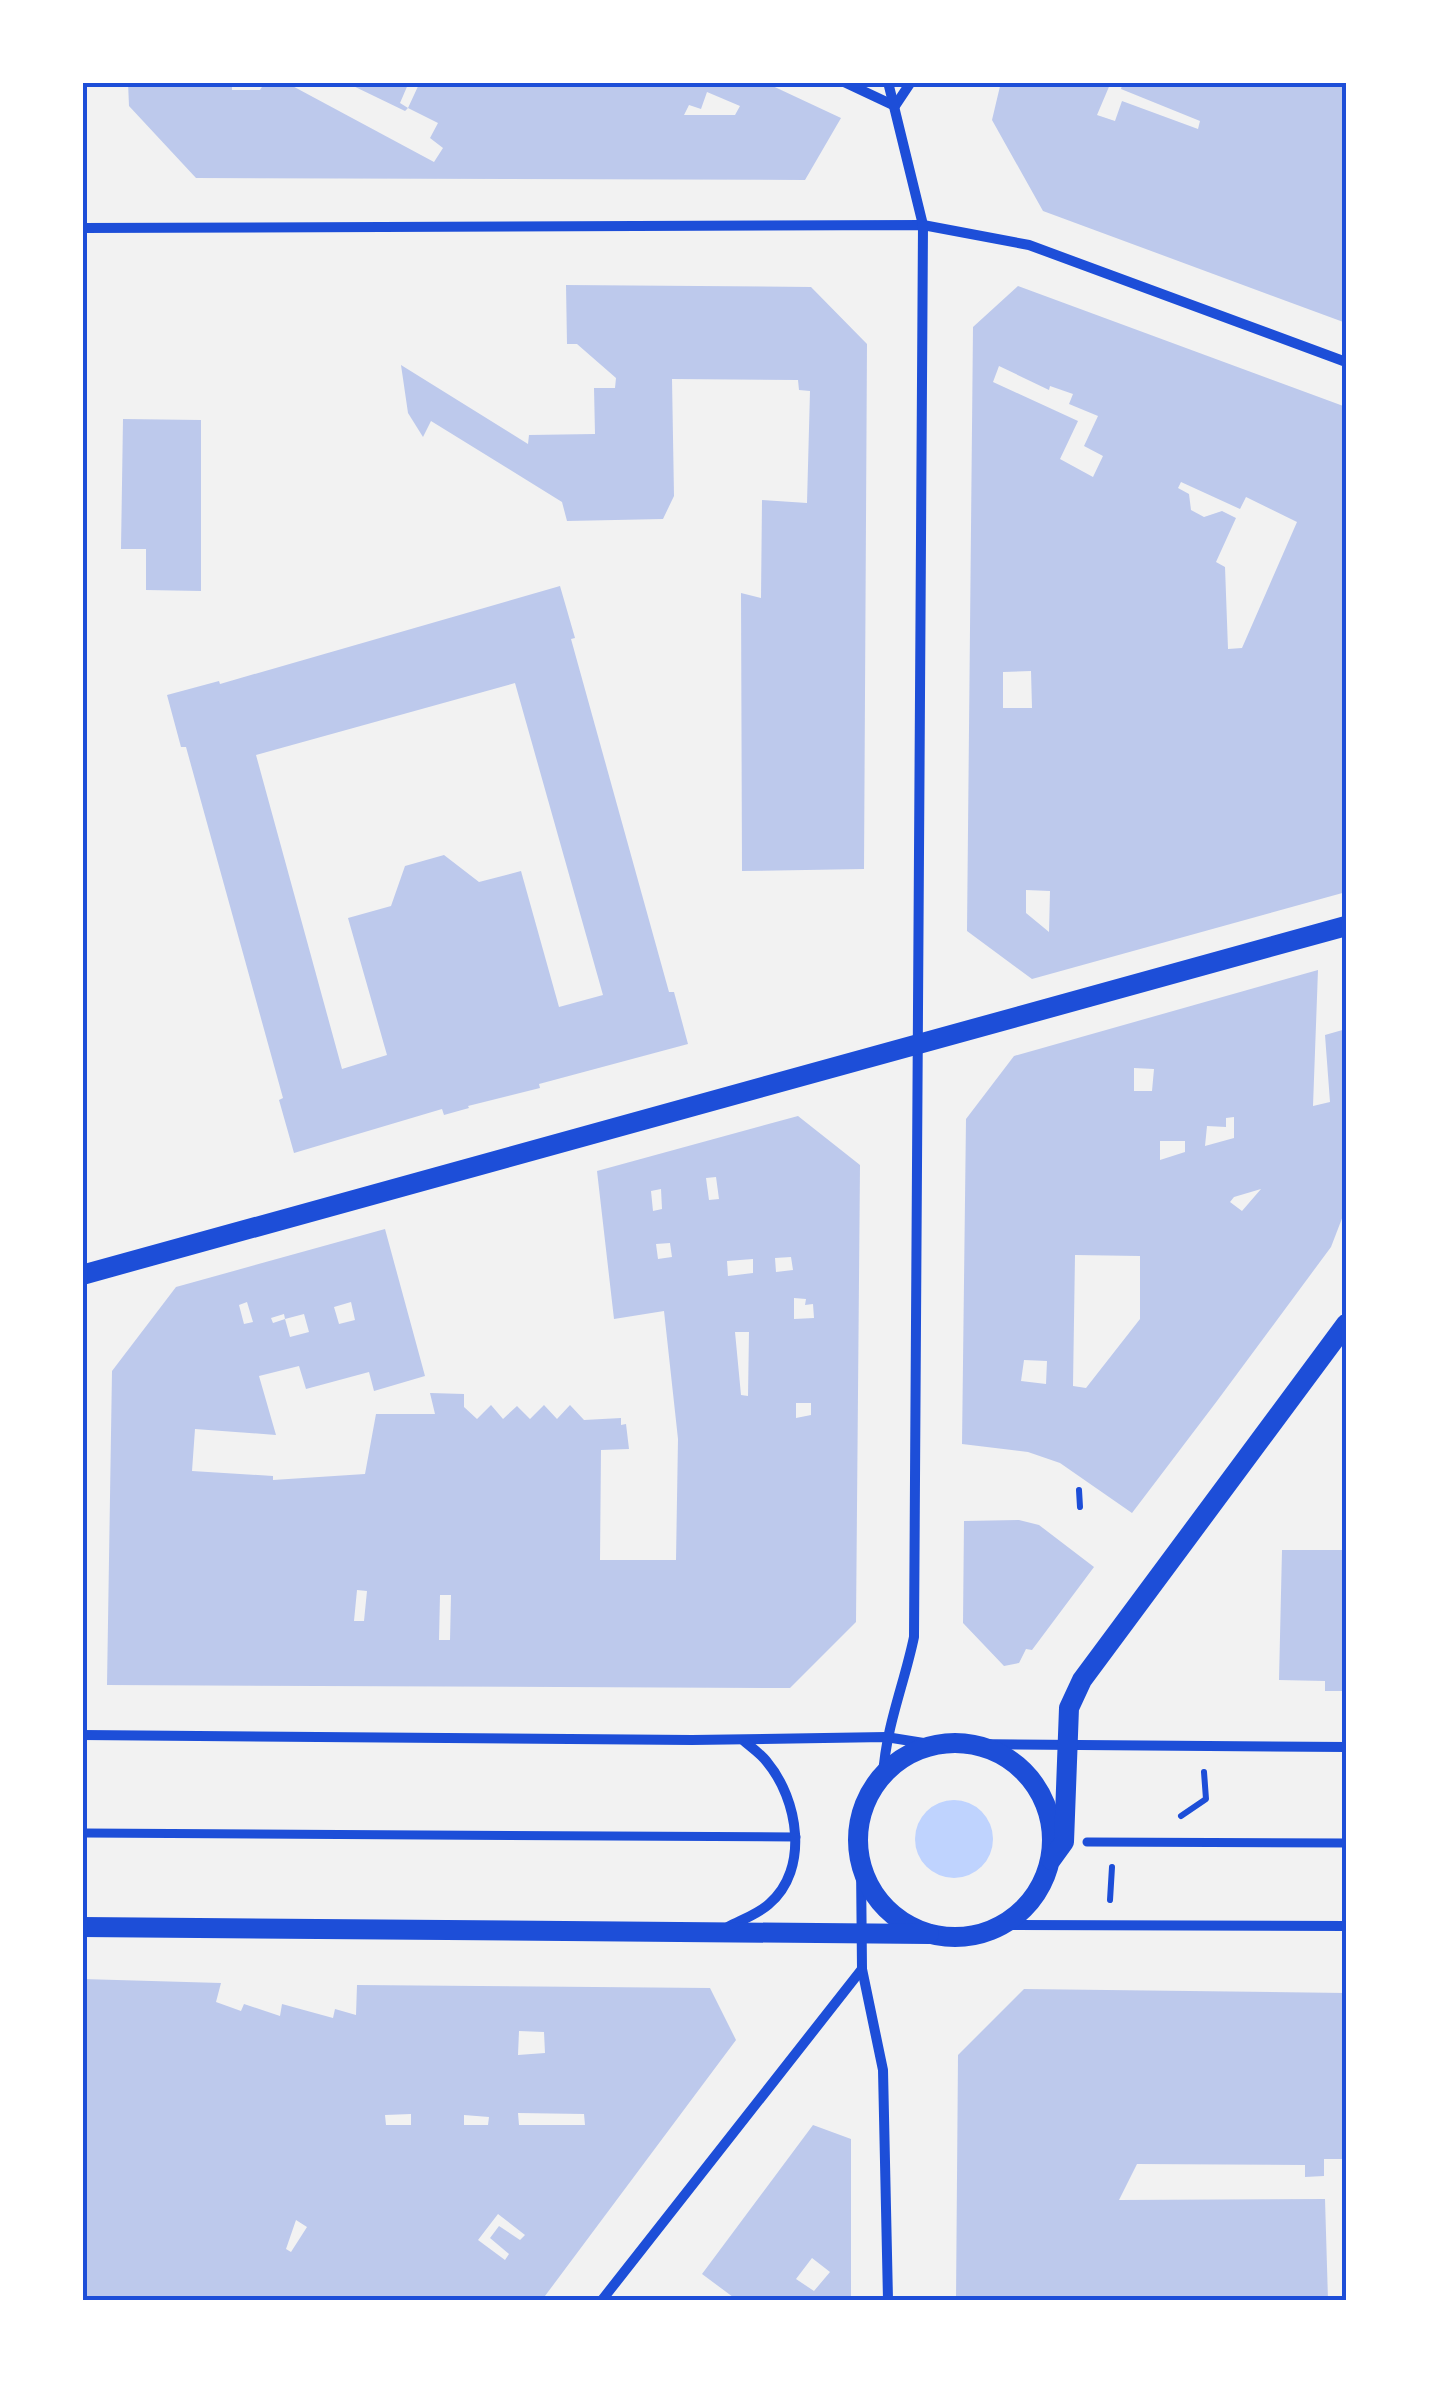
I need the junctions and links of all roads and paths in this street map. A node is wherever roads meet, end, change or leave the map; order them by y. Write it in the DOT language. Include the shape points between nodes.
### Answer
graph roads {
  1 [pos="844,82"];
  2 [pos="888,82"];
  3 [pos="910,82"];
  4 [pos="895,106"];
  5 [pos="923,225"];
  6 [pos="82,228"];
  7 [pos="1346,362"];
  8 [pos="1346,926"];
  9 [pos="916,1045"];
  10 [pos="82,1275"];
  11 [pos="1346,1324"];
  12 [pos="1340,1342"];
  13 [pos="1079,1490"];
  14 [pos="1080,1507"];
  15 [pos="82,1735"];
  16 [pos="886,1737"];
  17 [pos="744,1740"];
  18 [pos="968,1744"];
  19 [pos="936,1745"];
  20 [pos="1067,1745"];
  21 [pos="1346,1747"];
  22 [pos="882,1776"];
  23 [pos="82,1820"];
  24 [pos="796,1837"];
  25 [pos="84,1838"];
  26 [pos="1087,1842"];
  27 [pos="1346,1843"];
  28 [pos="1051,1860"];
  29 [pos="861,1865"];
  30 [pos="1002,1925"];
  31 [pos="82,1926"];
  32 [pos="1346,1926"];
  33 [pos="715,1934"];
  34 [pos="860,1934"];
  35 [pos="930,1934"];
  36 [pos="862,1969"];
  37 [pos="602,2300"];
  38 [pos="888,2300"];
  1 -- 4 [label="street"];
  2 -- 4 [label="street"];
  3 -- 4 [label="street"];
  4 -- 5 [label="street"];
  5 -- 6 [label="street"];
  5 -- 7 [label="street" via="1030,245"];
  5 -- 9 [label="street"];
  8 -- 9 [label="main road"];
  9 -- 10 [label="main road"];
  9 -- 16 [label="street" via="914,1636"];
  11 -- 12 [label="main road"];
  12 -- 20 [label="main road" via="1082,1680 1069,1708"];
  13 -- 14 [label="path"];
  15 -- 17 [label="street"];
  16 -- 17 [label="street"];
  16 -- 19 [label="street"];
  16 -- 22 [label="street"];
  17 -- 24 [label="street" via="783,1788"];
  18 -- 19 [label="main road"];
  18 -- 20 [label="street"];
  18 -- 28 [label="main road" via="997,1752 1042,1794"];
  19 -- 22 [label="main road"];
  20 -- 21 [label="street"];
  20 -- 28 [label="main road" via="1064,1842"];
  22 -- 29 [label="main road" via="860,1818"];
  23 -- 25 [label="street"];
  24 -- 25 [label="street"];
  24 -- 33 [label="street" via="794,1859 769,1904"];
  26 -- 27 [label="street"];
  28 -- 30 [label="main road" via="1041,1886"];
  29 -- 34 [label="street"];
  29 -- 35 [label="main road" via="875,1896 898,1919"];
  30 -- 32 [label="street"];
  30 -- 35 [label="main road" via="954,1938"];
  31 -- 33 [label="main road"];
  33 -- 34 [label="main road"];
  34 -- 35 [label="main road"];
  34 -- 36 [label="street"];
  36 -- 37 [label="street"];
  36 -- 38 [label="street" via="883,2070"];
}
